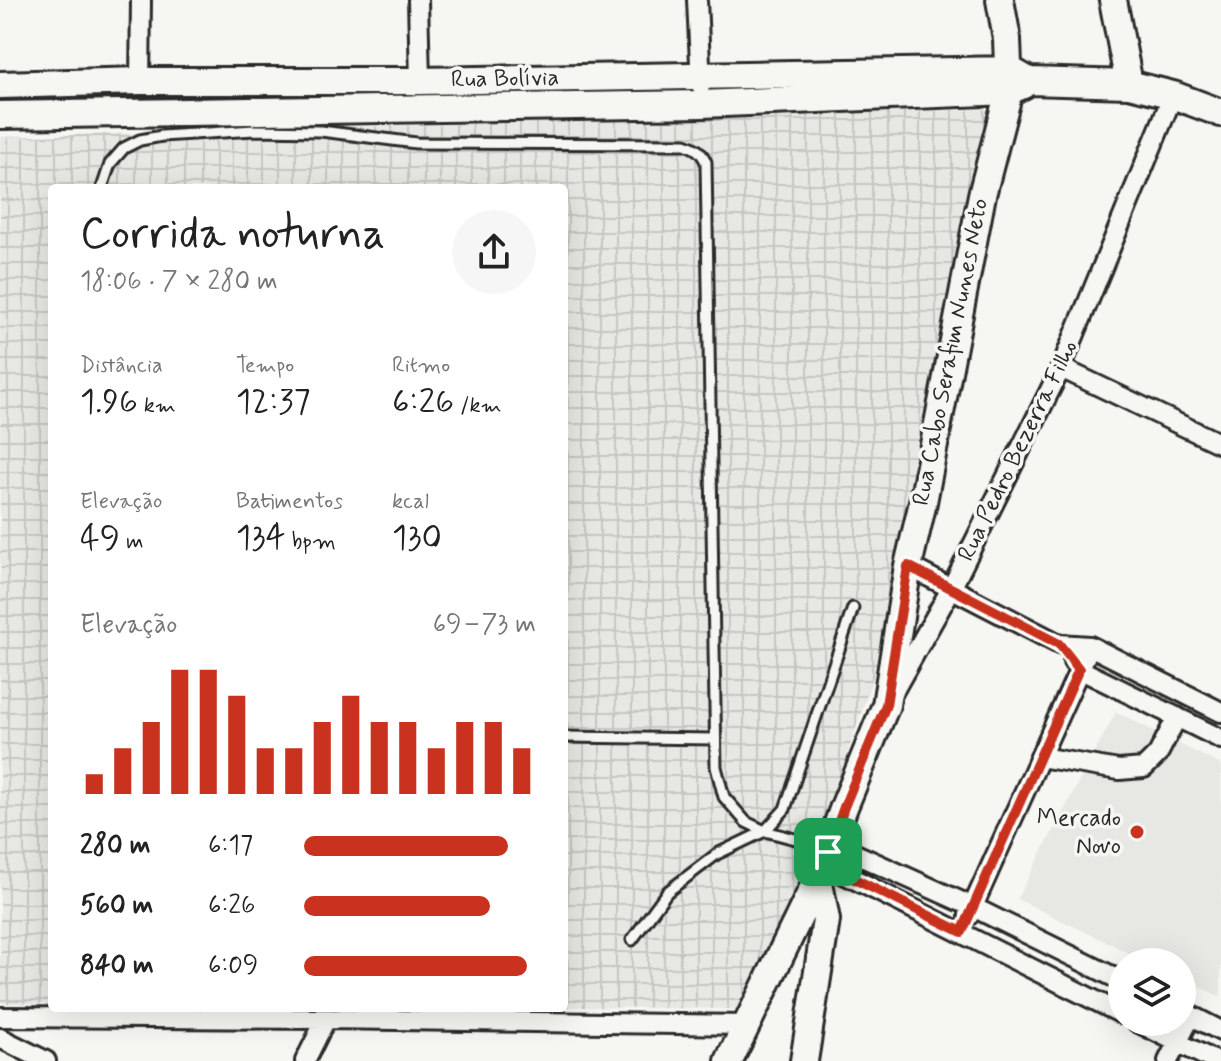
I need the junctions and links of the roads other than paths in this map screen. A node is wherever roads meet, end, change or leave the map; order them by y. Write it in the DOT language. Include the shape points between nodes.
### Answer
graph roads {
  1 [pos="141,0"];
  2 [pos="418,0"];
  3 [pos="697,0"];
  4 [pos="1000,0"];
  5 [pos="1113,0"];
  6 [pos="700,75"];
  7 [pos="600,77"];
  8 [pos="140,81"];
  9 [pos="420,81"];
  10 [pos="1016,81"];
  11 [pos="1129,84"];
  12 [pos="0,85"];
  13 [pos="1173,95"];
  14 [pos="701,104"];
  15 [pos="600,106"];
  16 [pos="1221,113"];
  17 [pos="0,115"];
  18 [pos="103,184"];
  19 [pos="1061,368"];
  20 [pos="1221,444"];
  21 [pos="908,566"];
  22 [pos="951,589"];
  23 [pos="853,608"];
  24 [pos="1059,644"];
  25 [pos="1090,646"];
  26 [pos="1079,669"];
  27 [pos="886,705"];
  28 [pos="1221,712"];
  29 [pos="1177,717"];
  30 [pos="568,737"];
  31 [pos="715,739"];
  32 [pos="1221,739"];
  33 [pos="1040,757"];
  34 [pos="765,831"];
  35 [pos="825,859"];
  36 [pos="973,907"];
  37 [pos="962,932"];
  38 [pos="632,940"];
  39 [pos="1108,974"];
  40 [pos="1108,1007"];
  41 [pos="0,1017"];
  42 [pos="1196,1018"];
  43 [pos="326,1019"];
  44 [pos="746,1025"];
  45 [pos="1221,1031"];
  46 [pos="1165,1036"];
  47 [pos="1179,1036"];
  48 [pos="0,1038"];
  49 [pos="1177,1042"];
  50 [pos="46,1061"];
  51 [pos="305,1061"];
  52 [pos="729,1061"];
  53 [pos="804,1061"];
  54 [pos="1168,1061"];
  55 [pos="1215,1061"];
  1 -- 8 [label="street"];
  2 -- 9 [label="street"];
  3 -- 6 [label="street"];
  4 -- 10 [label="street, Rua Cabo Serafim Nunes Neto"];
  5 -- 11 [label="street"];
  6 -- 7 [label="street, Rua Bolívia"];
  6 -- 10 [label="street, Rua Bolívia"];
  6 -- 14 [label="street"];
  7 -- 9 [label="street, Rua Bolívia"];
  7 -- 15 [label="street"];
  8 -- 9 [label="street, Rua Bolívia"];
  8 -- 12 [label="street, Rua Bolívia"];
  10 -- 11 [label="street"];
  10 -- 14 [label="street, Rua Bolívia"];
  10 -- 21 [label="street, Rua Cabo Serafim Nunes Neto" via="982,195"];
  11 -- 13 [label="street"];
  13 -- 16 [label="street"];
  13 -- 19 [label="street, Rua Pedro Bezerra Filho"];
  14 -- 15 [label="street, Rua Bolívia"];
  15 -- 17 [label="street, Rua Bolívia"];
  18 -- 31 [label="lane" via="110,164 140,140 254,130 321,131 416,143 685,144 702,152"];
  19 -- 20 [label="street"];
  19 -- 22 [label="street, Rua Pedro Bezerra Filho"];
  21 -- 22 [label="street"];
  21 -- 27 [label="street, Rua Cabo Serafim Nunes Neto"];
  22 -- 24 [label="street"];
  22 -- 27 [label="street, Rua Pedro Bezerra Filho"];
  23 -- 34 [label="lane" via="785,809"];
  24 -- 25 [label="street"];
  24 -- 26 [label="street"];
  25 -- 26 [label="street"];
  25 -- 28 [label="street"];
  26 -- 29 [label="street"];
  26 -- 33 [label="street"];
  27 -- 35 [label="street, Rua Pedro Bezerra Filho"];
  29 -- 32 [label="street"];
  29 -- 33 [label="street" via="1158,754 1144,768 1119,770"];
  30 -- 31 [label="lane"];
  31 -- 34 [label="lane" via="724,797 746,822"];
  33 -- 36 [label="street"];
  34 -- 35 [label="lane" via="803,841"];
  34 -- 38 [label="lane" via="717,854 667,892"];
  35 -- 36 [label="street"];
  35 -- 37 [label="street"];
  35 -- 44 [label="street, Rua Pedro Bezerra Filho"];
  35 -- 53 [label="street" via="824,943"];
  36 -- 37 [label="street"];
  36 -- 39 [label="street"];
  37 -- 40 [label="street"];
  41 -- 43 [label="street"];
  42 -- 45 [label="street"];
  43 -- 44 [label="street"];
  43 -- 51 [label="street"];
  44 -- 52 [label="street, Rua Pedro Bezerra Filho"];
  46 -- 49 [label="street"];
  47 -- 49 [label="street"];
  48 -- 50 [label="street"];
  49 -- 54 [label="street"];
  49 -- 55 [label="street"];
}
